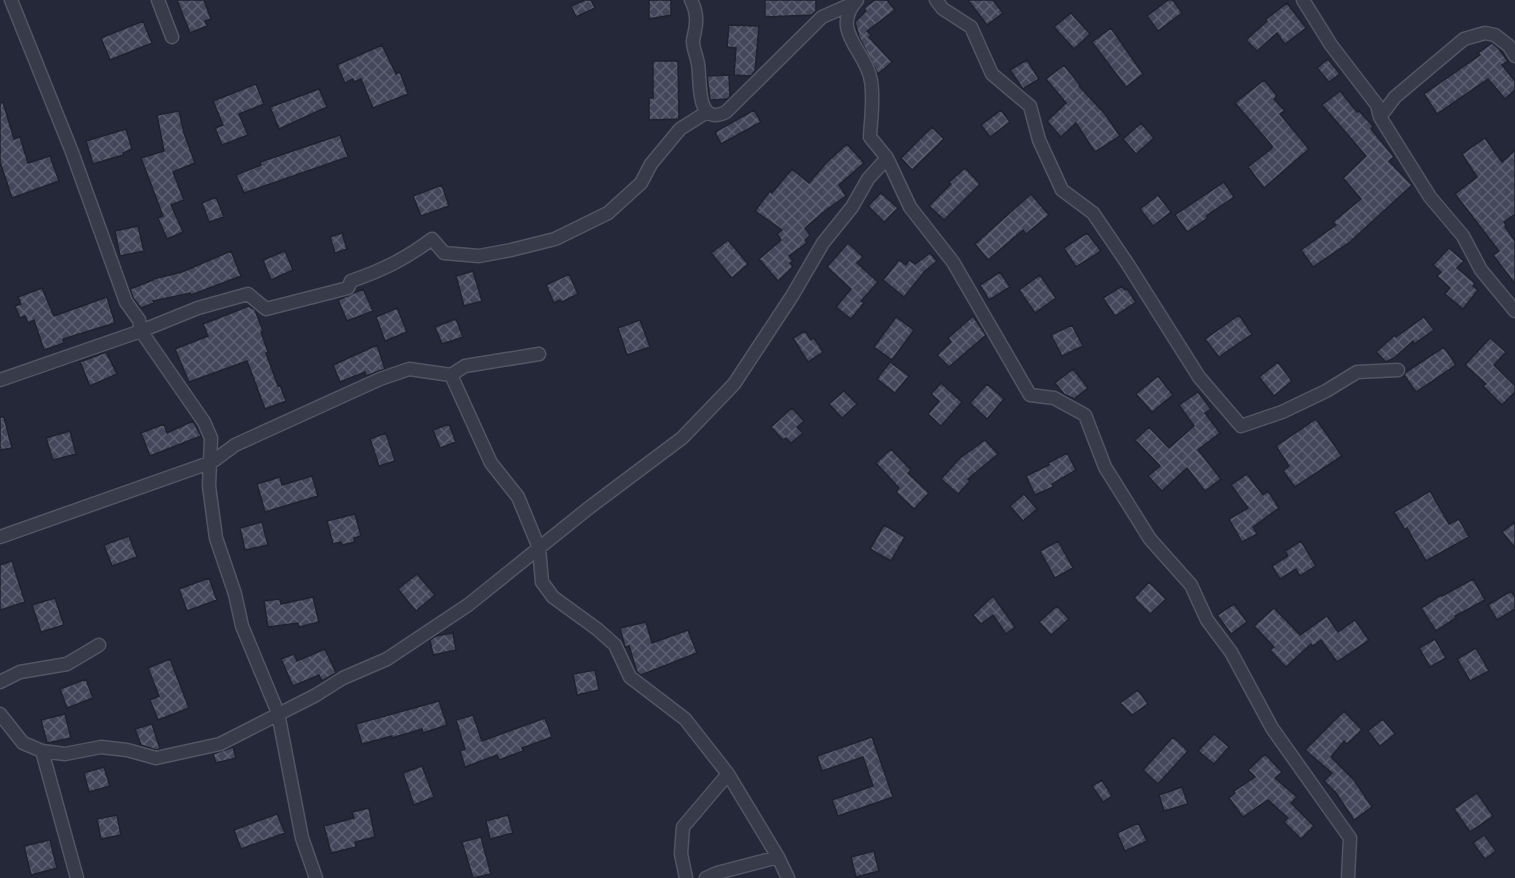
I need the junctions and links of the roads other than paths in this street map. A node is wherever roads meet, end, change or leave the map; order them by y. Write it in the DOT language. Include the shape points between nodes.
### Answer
graph roads {
  1 [pos="11,0"];
  2 [pos="158,0"];
  3 [pos="692,0"];
  4 [pos="936,0"];
  5 [pos="1303,0"];
  6 [pos="855,1"];
  7 [pos="172,37"];
  8 [pos="1515,56"];
  9 [pos="706,112"];
  10 [pos="1380,117"];
  11 [pos="887,158"];
  12 [pos="1515,310"];
  13 [pos="141,332"];
  14 [pos="539,354"];
  15 [pos="1398,370"];
  16 [pos="451,375"];
  17 [pos="0,380"];
  18 [pos="212,462"];
  19 [pos="0,537"];
  20 [pos="539,548"];
  21 [pos="99,645"];
  22 [pos="0,682"];
  23 [pos="278,713"];
  24 [pos="0,714"];
  25 [pos="42,751"];
  26 [pos="728,774"];
  27 [pos="778,857"];
  28 [pos="77,878"];
  29 [pos="316,878"];
  30 [pos="686,878"];
  31 [pos="706,878"];
  32 [pos="788,878"];
  33 [pos="1348,878"];
  1 -- 13 [label="street" via="126,302 139,320"];
  2 -- 7 [label="street"];
  3 -- 9 [label="street" via="697,19 694,54"];
  4 -- 15 [label="street" via="971,27 992,74 1030,106 1039,140 1062,190 1093,213 1199,377 1241,426 1282,412 1357,372"];
  5 -- 10 [label="street" via="1331,45 1377,105"];
  6 -- 9 [label="street" via="822,17 726,112"];
  6 -- 11 [label="street" via="846,30 871,78 870,137"];
  8 -- 10 [label="street" via="1495,34 1464,39 1395,97"];
  9 -- 13 [label="street" via="680,129 651,164 641,183 608,213 555,239 479,256 444,253 432,239 381,271 351,281 348,288 266,309 248,294 198,308"];
  10 -- 12 [label="street" via="1430,197 1463,236 1481,270"];
  11 -- 20 [label="street" via="823,243 734,384 682,438"];
  11 -- 33 [label="street" via="910,207 954,262 1030,395 1054,398 1085,415 1105,467 1144,530 1191,585 1207,620 1231,652 1272,728 1350,838"];
  13 -- 17 [label="street"];
  13 -- 18 [label="street" via="204,422 212,438"];
  14 -- 16 [label="street" via="465,366"];
  16 -- 18 [label="street" via="409,369 380,379 235,446"];
  16 -- 20 [label="street" via="491,463 518,497"];
  18 -- 19 [label="street"];
  18 -- 23 [label="street" via="209,486 216,538 243,626"];
  20 -- 23 [label="street" via="468,605 387,659"];
  20 -- 26 [label="street" via="542,582 553,597 615,645 630,677 685,719"];
  21 -- 22 [label="street" via="67,664 20,672"];
  23 -- 25 [label="street" via="220,744 156,758 101,747 65,754"];
  23 -- 29 [label="street" via="302,838"];
  24 -- 25 [label="street" via="23,743"];
  25 -- 28 [label="street"];
  26 -- 27 [label="street"];
  26 -- 30 [label="street" via="683,827 681,854"];
  27 -- 31 [label="street"];
  27 -- 32 [label="street"];
}
